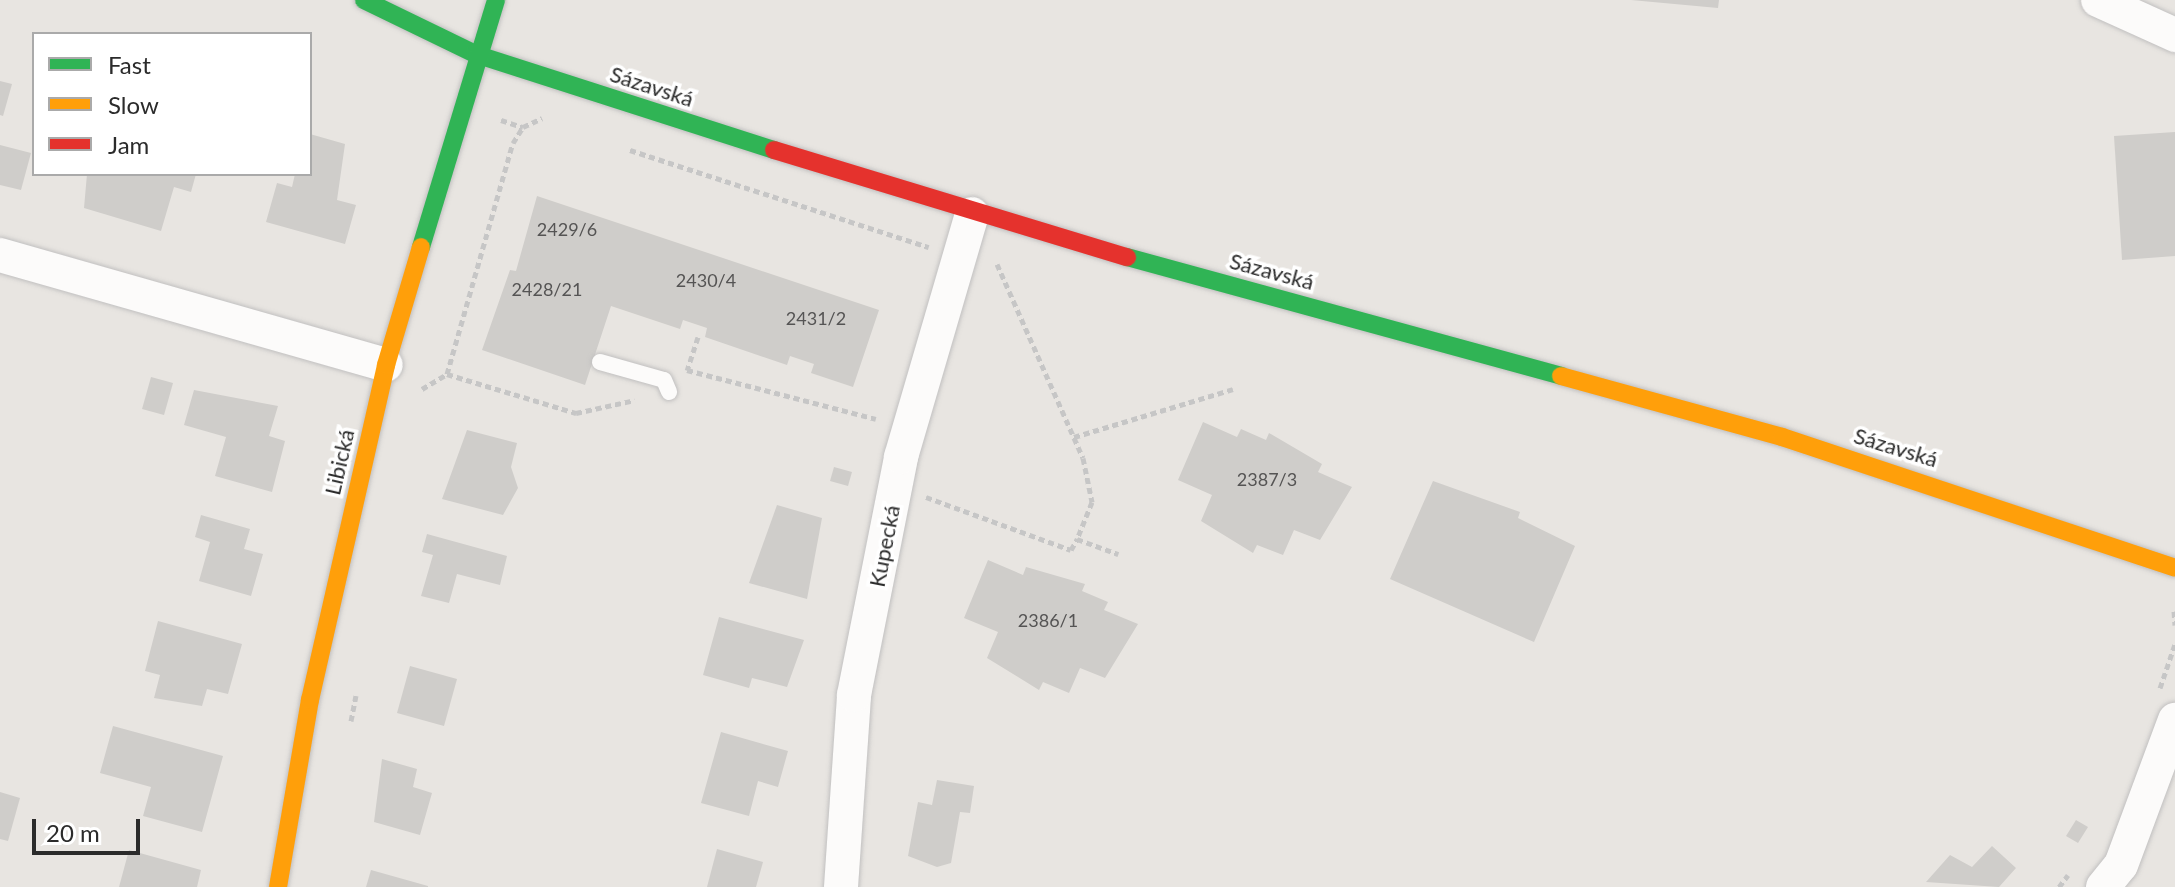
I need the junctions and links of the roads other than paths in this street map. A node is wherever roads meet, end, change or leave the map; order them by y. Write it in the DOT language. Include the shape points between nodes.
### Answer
graph roads {
  1 [pos="364,0"];
  2 [pos="496,0"];
  3 [pos="2098,0"];
  4 [pos="2175,35"];
  5 [pos="475,54"];
  6 [pos="972,214"];
  7 [pos="0,255"];
  8 [pos="600,362"];
  9 [pos="386,365"];
  10 [pos="669,392"];
  11 [pos="2175,568"];
  12 [pos="2175,720"];
  13 [pos="278,887"];
  14 [pos="841,887"];
  15 [pos="2103,887"];
  1 -- 5 [label="street, Sázavská"];
  2 -- 5 [label="street, Libická"];
  3 -- 4 [label="street"];
  5 -- 6 [label="street, Sázavská"];
  5 -- 9 [label="street, Libická"];
  6 -- 11 [label="street, Sázavská" via="1782,437"];
  6 -- 14 [label="street, Kupecká" via="901,457 854,695"];
  7 -- 9 [label="street"];
  8 -- 10 [label="lane" via="664,380"];
  9 -- 13 [label="street, Libická" via="310,700"];
  12 -- 15 [label="street" via="2121,865"];
}
